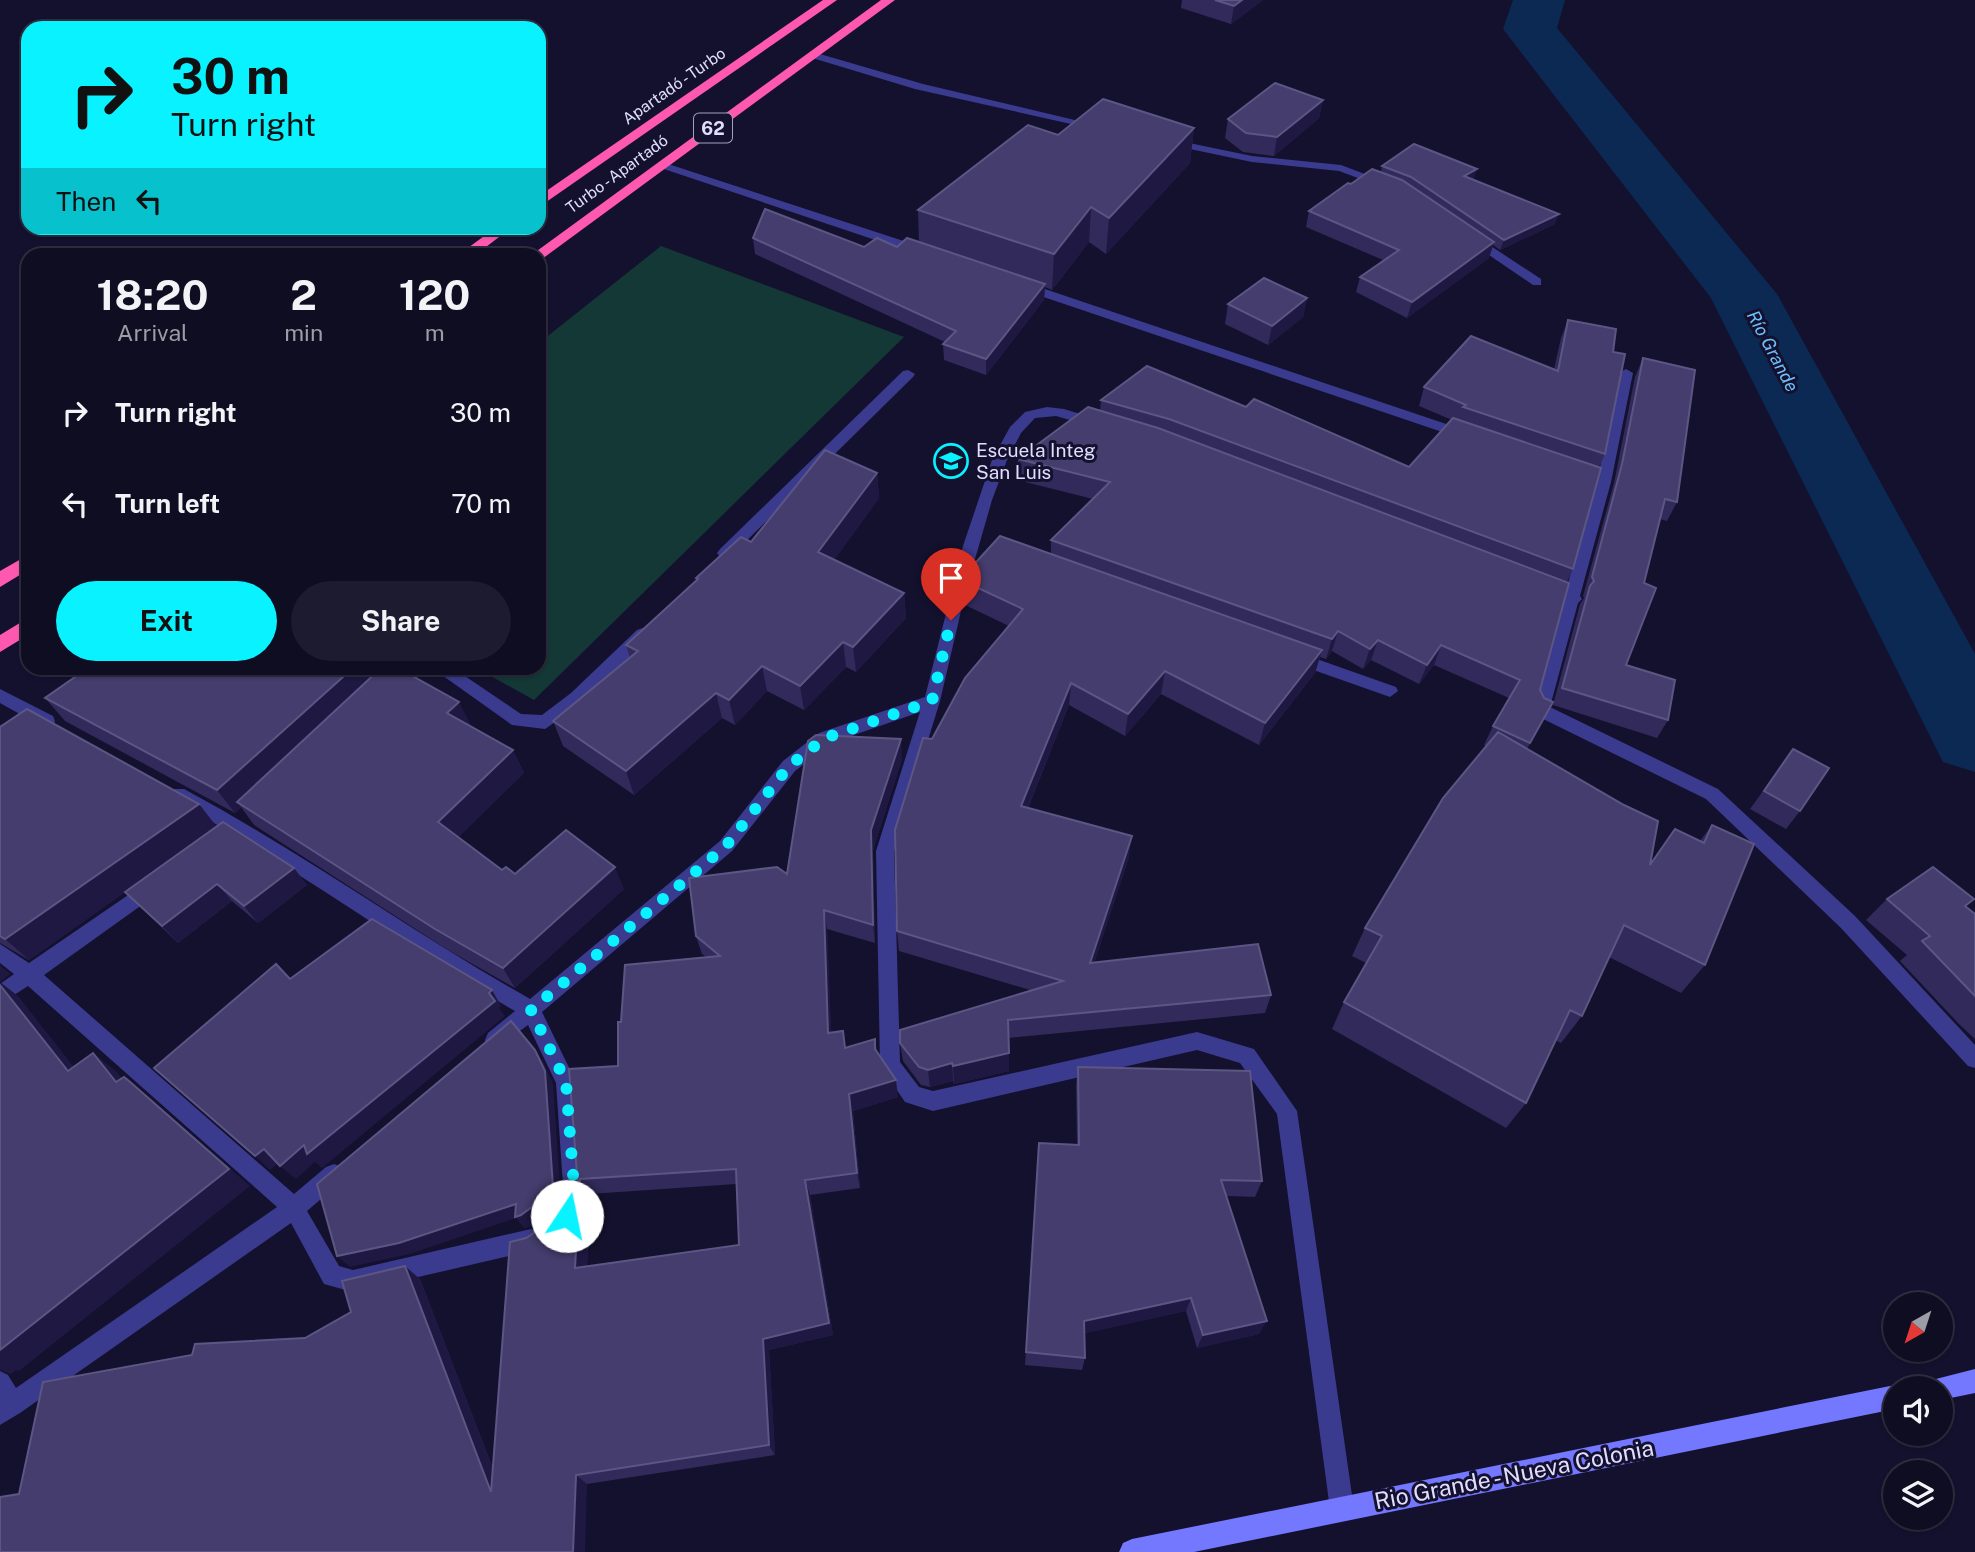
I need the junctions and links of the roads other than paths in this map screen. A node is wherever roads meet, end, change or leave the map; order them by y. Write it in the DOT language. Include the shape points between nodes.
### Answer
graph roads {
  1 [pos="831,0"];
  2 [pos="889,0"];
  3 [pos="813,55"];
  4 [pos="1105,129"];
  5 [pos="1158,140"];
  6 [pos="662,165"];
  7 [pos="1403,191"];
  8 [pos="546,198"];
  9 [pos="1459,229"];
  10 [pos="494,235"];
  11 [pos="475,248"];
  12 [pos="546,249"];
  13 [pos="936,256"];
  14 [pos="1014,282"];
  15 [pos="1537,282"];
  16 [pos="1626,373"];
  17 [pos="908,374"];
  18 [pos="1121,431"];
  19 [pos="1473,437"];
  20 [pos="1565,469"];
  21 [pos="1604,482"];
  22 [pos="713,565"];
  23 [pos="21,566"];
  24 [pos="1522,579"];
  25 [pos="0,580"];
  26 [pos="1574,599"];
  27 [pos="655,622"];
  28 [pos="21,630"];
  29 [pos="0,645"];
  30 [pos="1285,653"];
  31 [pos="450,675"];
  32 [pos="1390,691"];
  33 [pos="0,695"];
  34 [pos="932,701"];
  35 [pos="59,728"];
  36 [pos="166,787"];
  37 [pos="242,821"];
  38 [pos="215,842"];
  39 [pos="172,873"];
  40 [pos="0,952"];
  41 [pos="30,975"];
  42 [pos="0,995"];
  43 [pos="531,1010"];
  44 [pos="480,1053"];
  45 [pos="1975,1059"];
  46 [pos="346,1165"];
  47 [pos="294,1208"];
  48 [pos="1975,1381"];
  49 [pos="0,1383"];
  50 [pos="1953,1385"];
  51 [pos="1883,1399"];
  52 [pos="6,1409"];
  53 [pos="1342,1509"];
  54 [pos="1132,1552"];
  1 -- 8 [label="highway, Apartadó - Turbo / 62"];
  2 -- 3 [label="highway, Turbo - Apartadó / 62"];
  3 -- 4 [label="street" via="971,101"];
  3 -- 6 [label="highway, Turbo - Apartadó / 62"];
  5 -- 7 [label="street" via="1252,159 1341,168"];
  6 -- 12 [label="highway, Turbo - Apartadó / 62"];
  6 -- 13 [label="street"];
  9 -- 15 [label="street"];
  10 -- 11 [label="highway"];
  14 -- 19 [label="street"];
  16 -- 21 [label="street"];
  17 -- 22 [label="street"];
  18 -- 34 [label="street" via="1054,411 1029,415 1013,430"];
  20 -- 21 [label="street"];
  21 -- 26 [label="street"];
  23 -- 25 [label="highway"];
  24 -- 26 [label="street"];
  26 -- 45 [label="street" via="1541,710 1712,794 1848,922"];
  27 -- 31 [label="street" via="577,698 545,722 518,720"];
  28 -- 29 [label="highway"];
  30 -- 32 [label="street"];
  33 -- 35 [label="street"];
  34 -- 43 [label="street" via="825,738 789,766 726,846"];
  34 -- 53 [label="street" via="885,851 890,1065 912,1095 933,1101 1197,1041 1247,1056 1287,1111"];
  36 -- 37 [label="street"];
  37 -- 38 [label="street"];
  37 -- 43 [label="street" via="440,958"];
  39 -- 41 [label="street"];
  40 -- 41 [label="street"];
  41 -- 42 [label="street"];
  41 -- 47 [label="street"];
  43 -- 44 [label="street"];
  43 -- 47 [label="street" via="566,1082 575,1201 567,1216 537,1239 354,1281 332,1276"];
  46 -- 47 [label="street"];
  47 -- 52 [label="street"];
  48 -- 50 [label="street"];
  49 -- 52 [label="street"];
  51 -- 53 [label="street, Rio Grande - Nueva Colonia"];
  53 -- 54 [label="street, Rio Grande - Nueva Colonia"];
}
